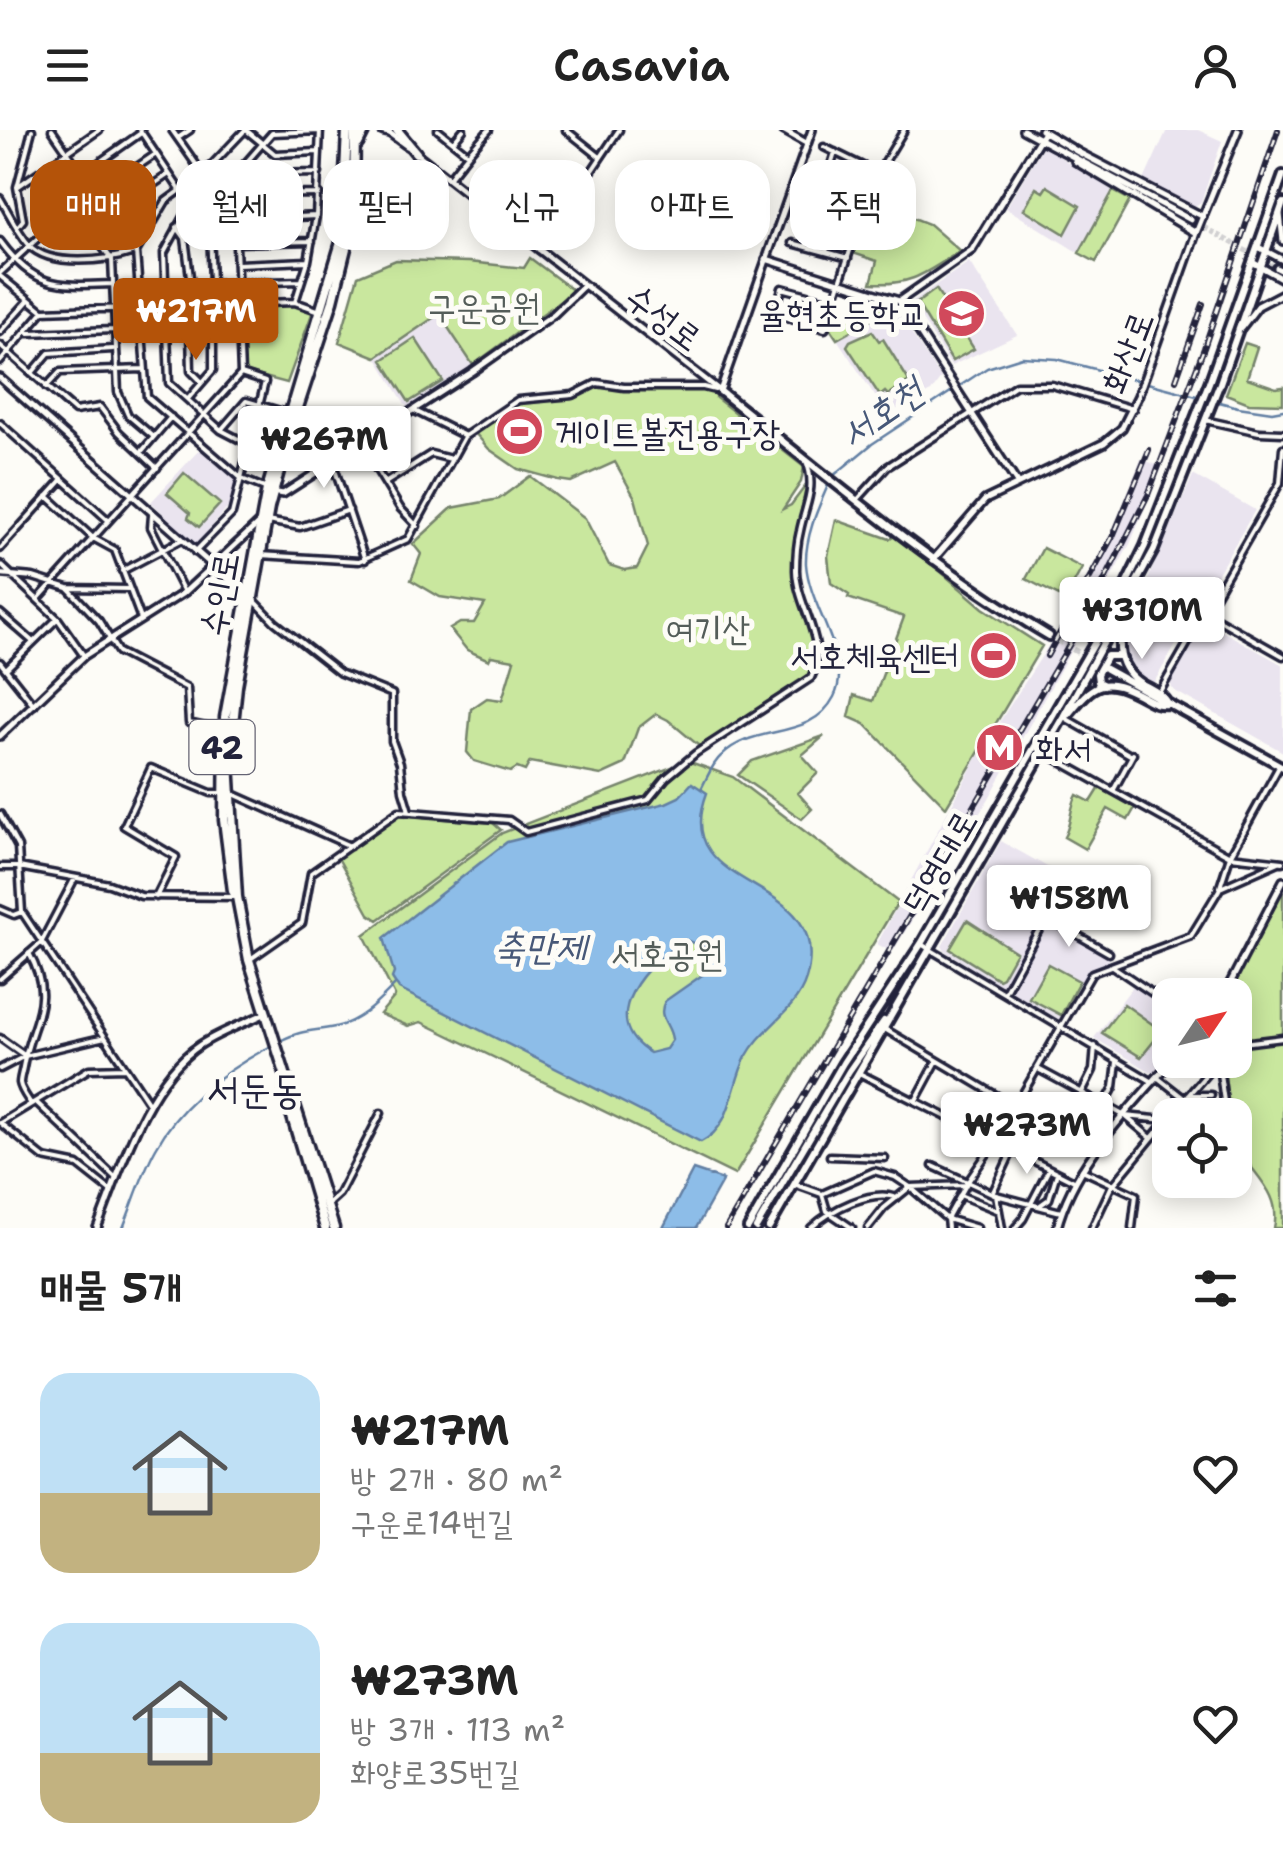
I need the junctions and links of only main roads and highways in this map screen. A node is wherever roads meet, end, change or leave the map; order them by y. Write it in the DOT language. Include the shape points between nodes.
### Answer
graph roads {
  1 [pos="348,130"];
  2 [pos="356,130"];
  3 [pos="365,130"];
  4 [pos="397,130"];
  5 [pos="355,153"];
  6 [pos="416,153"];
  7 [pos="1283,175"];
  8 [pos="1282,207"];
  9 [pos="720,391"];
  10 [pos="270,491"];
  11 [pos="263,521"];
  12 [pos="249,598"];
  13 [pos="1122,609"];
  14 [pos="1049,636"];
  15 [pos="1119,656"];
  16 [pos="1106,668"];
  17 [pos="1104,685"];
  18 [pos="1168,704"];
  19 [pos="1064,718"];
  20 [pos="1281,766"];
  21 [pos="226,793"];
  22 [pos="881,1008"];
  23 [pos="879,1028"];
  24 [pos="323,1205"];
  25 [pos="325,1228"];
  26 [pos="334,1228"];
  27 [pos="748,1228"];
  28 [pos="756,1228"];
  29 [pos="769,1228"];
  1 -- 10 [label="main road, 수인로 / 42" via="336,265"];
  2 -- 5 [label="main road, 수인로"];
  3 -- 5 [label="main road"];
  4 -- 6 [label="main road"];
  5 -- 10 [label="main road, 수인로" via="343,268"];
  7 -- 22 [label="main road, 덕영대로" via="1145,546"];
  8 -- 13 [label="main road" via="1154,550"];
  9 -- 14 [label="main road, 수성로" via="933,560"];
  10 -- 11 [label="main road, 수인로 / 42"];
  10 -- 11 [label="main road, 수인로"];
  11 -- 12 [label="main road, 수인로 / 42"];
  11 -- 12 [label="main road, 수인로"];
  12 -- 21 [label="main road, 수인로"];
  12 -- 21 [label="main road, 수인로 / 42" via="223,731"];
  13 -- 15 [label="main road"];
  13 -- 19 [label="main road"];
  15 -- 17 [label="main road" via="1107,656 1097,674"];
  15 -- 18 [label="main road" via="1133,678"];
  16 -- 18 [label="main road"];
  17 -- 18 [label="main road"];
  17 -- 19 [label="main road" via="1090,690"];
  18 -- 20 [label="main road"];
  19 -- 23 [label="main road, 덕영대로"];
  21 -- 24 [label="main road, 수인로 / 42" via="232,891 248,960"];
  22 -- 23 [label="main road"];
  22 -- 27 [label="main road, 덕영대로"];
  23 -- 28 [label="main road"];
  23 -- 29 [label="main road" via="860,1073"];
  24 -- 25 [label="main road, 수인로"];
  24 -- 26 [label="main road, 수인로"];
}
